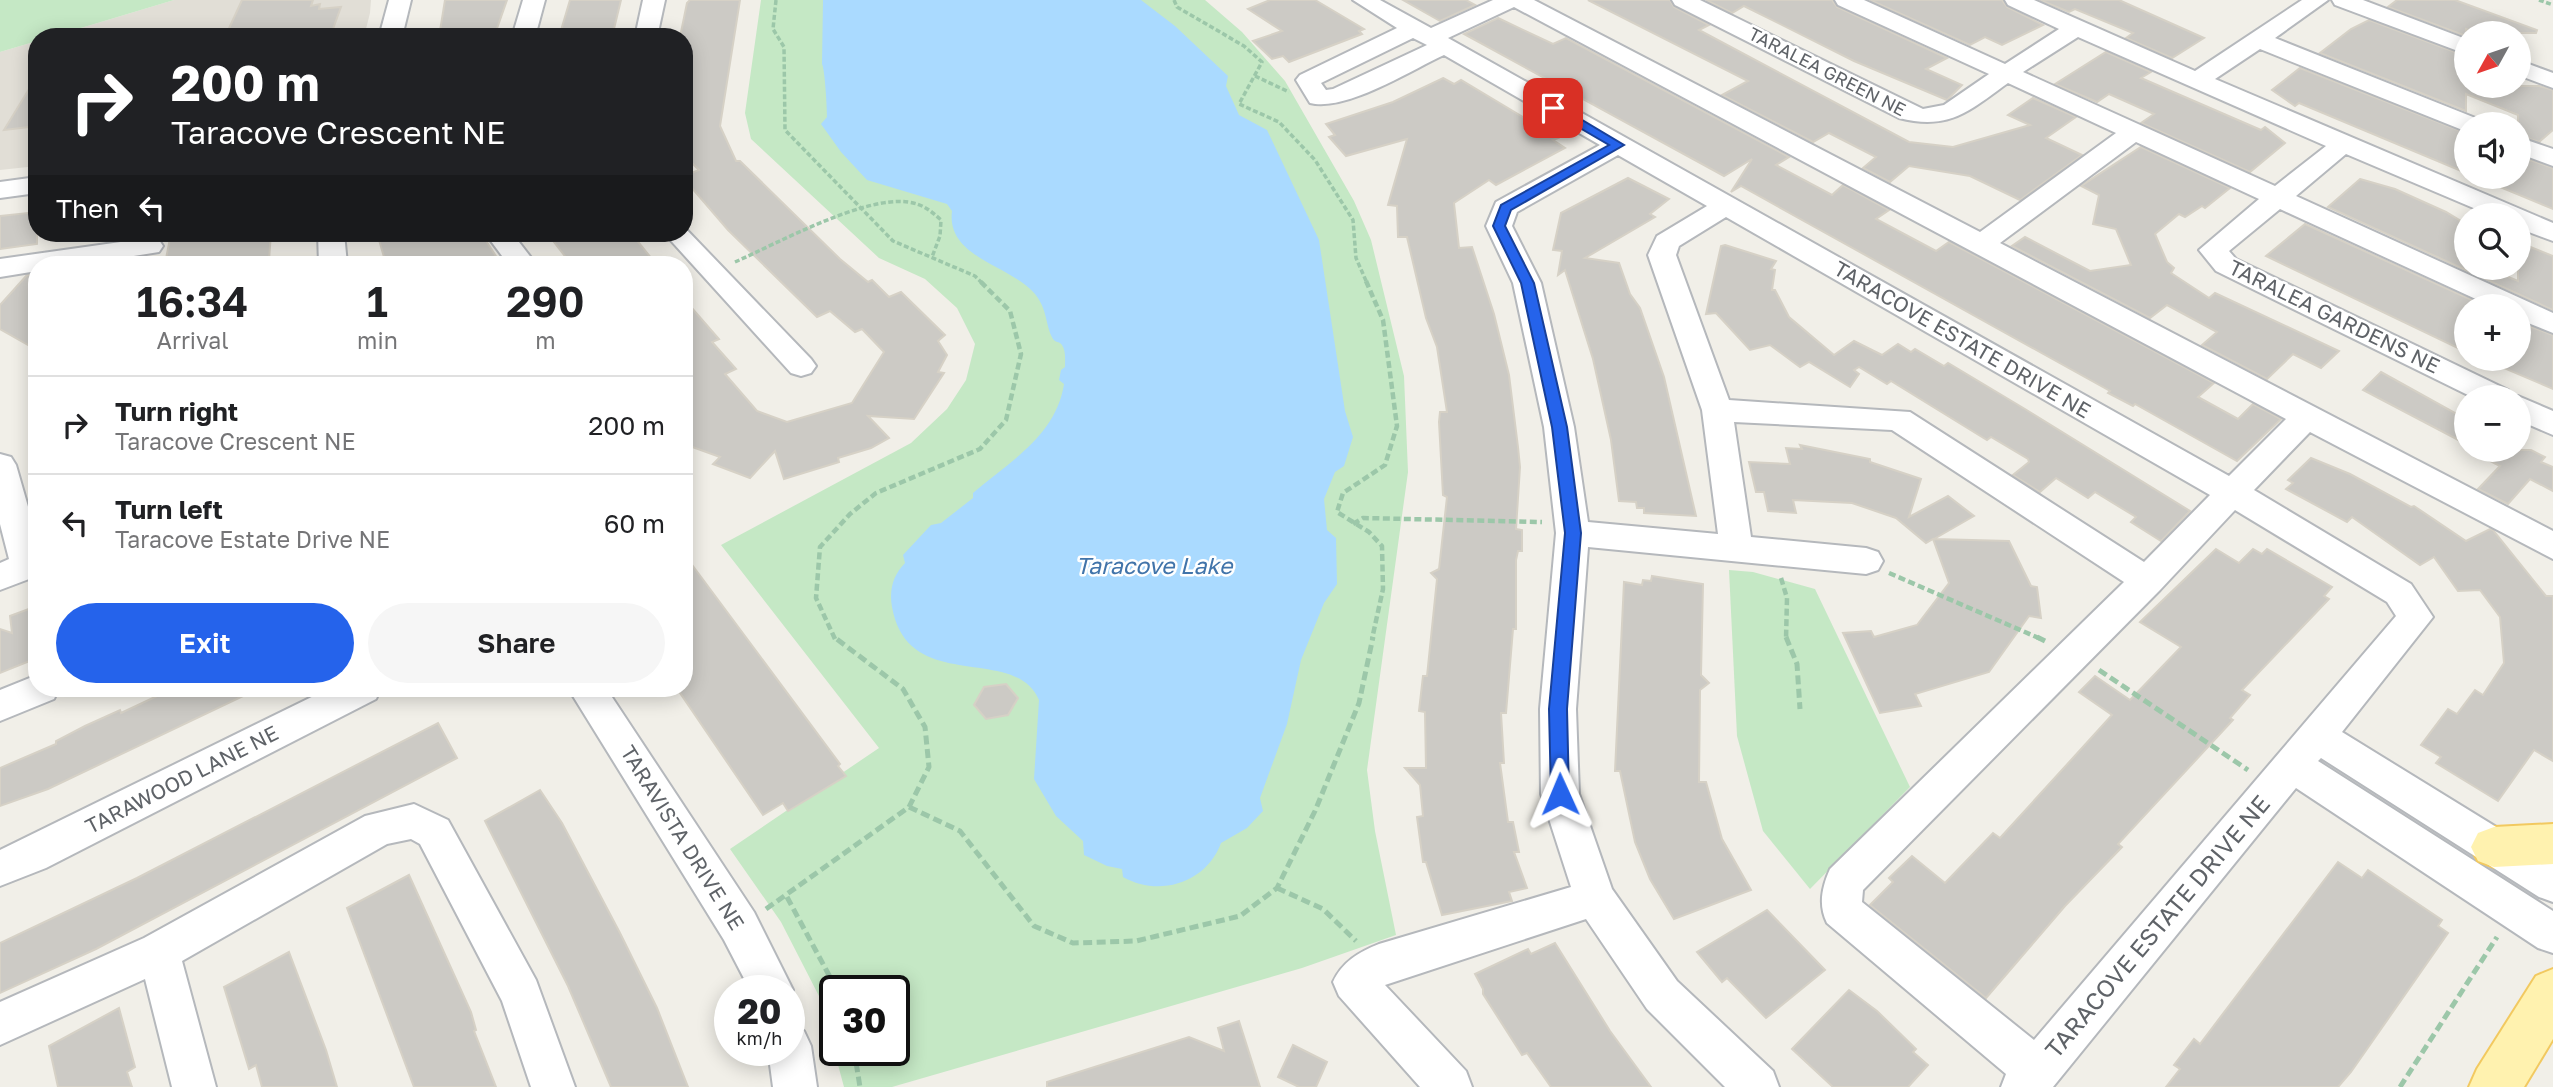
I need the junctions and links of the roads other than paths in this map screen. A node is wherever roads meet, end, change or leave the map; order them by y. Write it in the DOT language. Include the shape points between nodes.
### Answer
graph roads {
  1 [pos="400,0"];
  2 [pos="534,0"];
  3 [pos="654,0"];
  4 [pos="1364,0"];
  5 [pos="1511,0"];
  6 [pos="1517,0"];
  7 [pos="1683,0"];
  8 [pos="1846,0"];
  9 [pos="2015,0"];
  10 [pos="2317,0"];
  11 [pos="2343,0"];
  12 [pos="392,28"];
  13 [pos="526,28"];
  14 [pos="648,28"];
  15 [pos="2076,28"];
  16 [pos="1429,38"];
  17 [pos="2256,39"];
  18 [pos="2454,42"];
  19 [pos="2531,72"];
  20 [pos="2007,73"];
  21 [pos="2198,80"];
  22 [pos="2553,80"];
  23 [pos="2454,118"];
  24 [pos="2134,132"];
  25 [pos="2343,144"];
  26 [pos="1618,145"];
  27 [pos="2531,149"];
  28 [pos="2553,158"];
  29 [pos="28,186"];
  30 [pos="0,190"];
  31 [pos="2276,197"];
  32 [pos="2483,203"];
  33 [pos="1726,206"];
  34 [pos="2531,224"];
  35 [pos="2553,233"];
  36 [pos="505,242"];
  37 [pos="685,242"];
  38 [pos="1981,244"];
  39 [pos="149,248"];
  40 [pos="89,256"];
  41 [pos="516,256"];
  42 [pos="28,264"];
  43 [pos="0,268"];
  44 [pos="713,272"];
  45 [pos="693,280"];
  46 [pos="2489,294"];
  47 [pos="2531,314"];
  48 [pos="2553,324"];
  49 [pos="801,366"];
  50 [pos="2472,385"];
  51 [pos="1717,410"];
  52 [pos="2531,413"];
  53 [pos="2306,417"];
  54 [pos="2553,424"];
  55 [pos="0,465"];
  56 [pos="2233,493"];
  57 [pos="1573,533"];
  58 [pos="2553,547"];
  59 [pos="1737,548"];
  60 [pos="1866,561"];
  61 [pos="22,568"];
  62 [pos="2148,581"];
  63 [pos="28,694"];
  64 [pos="592,697"];
  65 [pos="316,699"];
  66 [pos="0,706"];
  67 [pos="2318,737"];
  68 [pos="2294,766"];
  69 [pos="2553,844"];
  70 [pos="2494,847"];
  71 [pos="0,868"];
  72 [pos="2553,884"];
  73 [pos="1595,898"];
  74 [pos="2553,934"];
  75 [pos="159,951"];
  76 [pos="764,975"];
  77 [pos="2553,993"];
  78 [pos="0,1024"];
  79 [pos="792,1066"];
  80 [pos="2030,1079"];
  81 [pos="194,1087"];
  82 [pos="553,1087"];
  83 [pos="795,1087"];
  84 [pos="1450,1087"];
  85 [pos="1757,1087"];
  86 [pos="2495,1087"];
  1 -- 12 [label="street"];
  2 -- 13 [label="street"];
  3 -- 14 [label="street"];
  4 -- 16 [label="street, TARACOVE ESTATE DRIVE NE"];
  5 -- 16 [label="street"];
  6 -- 38 [label="street"];
  7 -- 20 [label="street, TARALEA GREEN NE" via="1915,116 1951,112"];
  8 -- 20 [label="street"];
  9 -- 15 [label="street"];
  10 -- 17 [label="street"];
  11 -- 18 [label="street"];
  15 -- 20 [label="street, TARALEA GREEN NE"];
  15 -- 21 [label="street"];
  16 -- 26 [label="street, TARACOVE ESTATE DRIVE NE"];
  17 -- 21 [label="street"];
  17 -- 23 [label="street"];
  19 -- 22 [label="street"];
  20 -- 24 [label="street"];
  21 -- 25 [label="street"];
  24 -- 31 [label="street"];
  24 -- 38 [label="street"];
  25 -- 31 [label="street, TARALEA GARDENS NE"];
  25 -- 32 [label="street"];
  26 -- 33 [label="street, TARACOVE ESTATE DRIVE NE"];
  26 -- 57 [label="street" via="1505,208 1499,226 1527,283 1559,427"];
  27 -- 28 [label="street"];
  29 -- 30 [label="street"];
  31 -- 46 [label="street"];
  31 -- 50 [label="street, TARALEA GARDENS NE" via="2213,250 2225,265"];
  33 -- 51 [label="street" via="1667,242 1662,255"];
  33 -- 56 [label="street, TARACOVE ESTATE DRIVE NE"];
  34 -- 35 [label="street"];
  36 -- 41 [label="street"];
  37 -- 44 [label="street"];
  38 -- 53 [label="street"];
  39 -- 40 [label="street"];
  42 -- 43 [label="street"];
  44 -- 45 [label="street"];
  44 -- 49 [label="street"];
  47 -- 48 [label="street"];
  51 -- 59 [label="street"];
  51 -- 62 [label="street" via="1899,421"];
  52 -- 54 [label="street"];
  53 -- 56 [label="street"];
  53 -- 58 [label="street"];
  55 -- 61 [label="street"];
  56 -- 62 [label="street"];
  56 -- 67 [label="street, TARACOVE ESTATE DRIVE NE" via="2399,593 2416,618"];
  57 -- 59 [label="street"];
  57 -- 73 [label="street" via="1558,709 1560,794"];
  59 -- 60 [label="street"];
  62 -- 80 [label="street" via="1844,882 1842,910"];
  63 -- 66 [label="street"];
  64 -- 76 [label="street, TARAVISTA DRIVE NE" via="739,926"];
  65 -- 71 [label="street, TARAWOOD LANE NE" via="44,849"];
  67 -- 68 [label="street, TARACOVE ESTATE DRIVE NE"];
  67 -- 70 [label="street"];
  68 -- 74 [label="street"];
  68 -- 80 [label="street, TARACOVE ESTATE DRIVE NE"];
  69 -- 70 [label="main road"];
  70 -- 72 [label="street"];
  73 -- 84 [label="street" via="1379,964 1354,982"];
  73 -- 85 [label="street" via="1662,995"];
  75 -- 78 [label="street"];
  75 -- 81 [label="street"];
  75 -- 82 [label="street" via="379,828 414,821 434,832 521,994"];
  77 -- 86 [label="main road"];
  79 -- 83 [label="street"];
}
